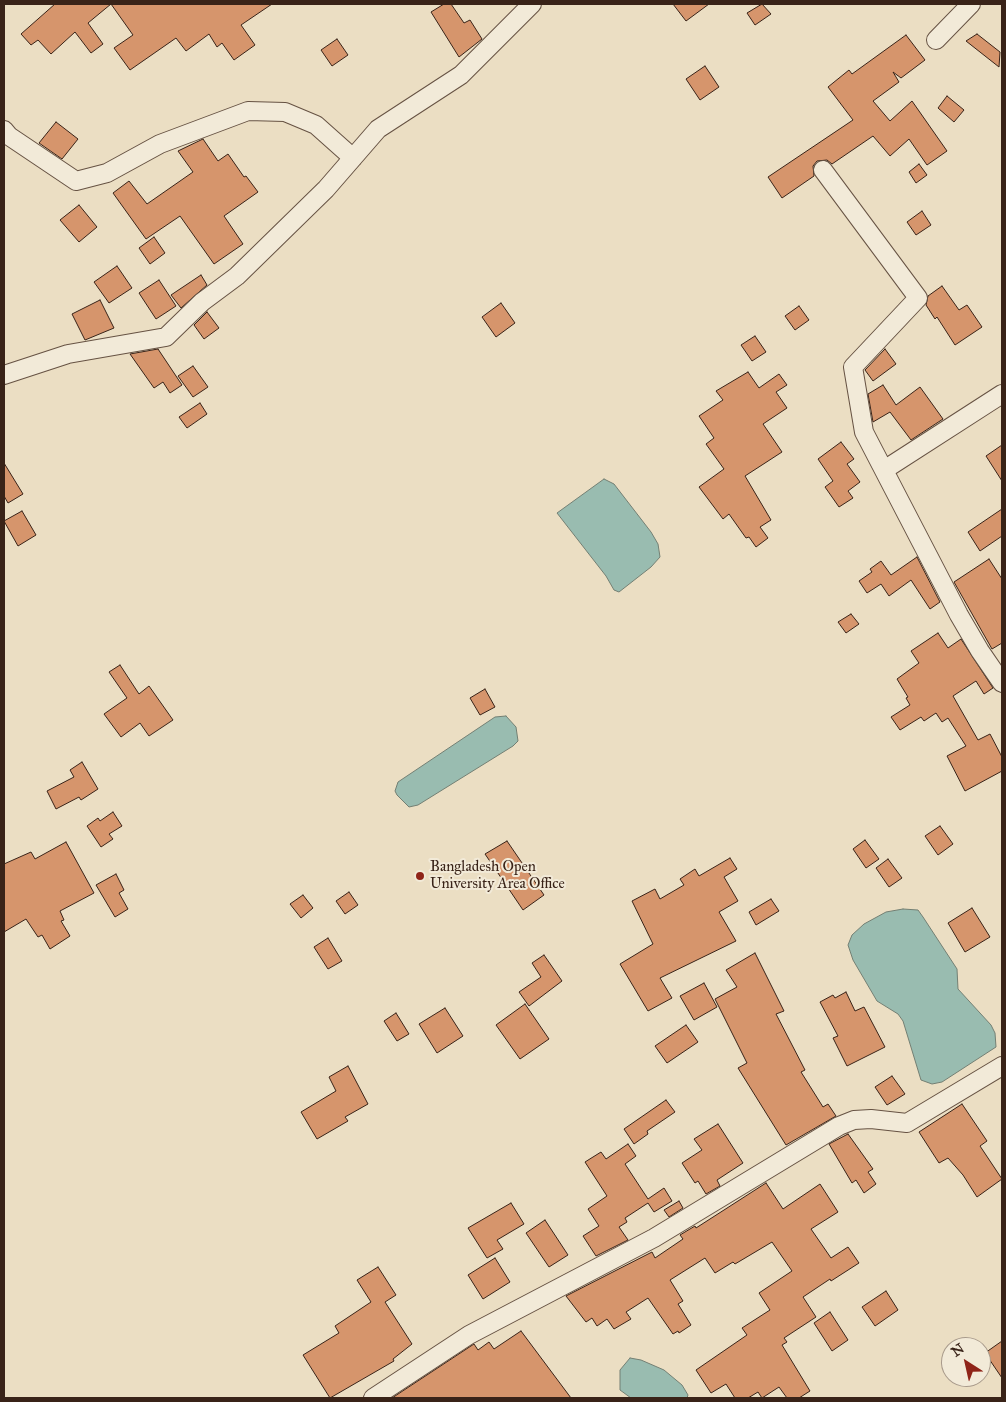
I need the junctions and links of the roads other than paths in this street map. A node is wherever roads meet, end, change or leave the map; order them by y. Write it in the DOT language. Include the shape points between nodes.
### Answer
graph roads {
  1 [pos="532,4"];
  2 [pos="971,4"];
  3 [pos="936,40"];
  4 [pos="4,130"];
  5 [pos="353,158"];
  6 [pos="823,170"];
  7 [pos="4,376"];
  8 [pos="1002,394"];
  9 [pos="884,470"];
  10 [pos="1002,683"];
  11 [pos="1002,1066"];
  12 [pos="373,1398"];
  1 -- 5 [label="street" via="461,75 378,129"];
  2 -- 3 [label="street"];
  4 -- 5 [label="street" via="76,181 107,173 160,144 248,111 285,112 316,125"];
  5 -- 7 [label="street" via="237,276 202,302 166,337 68,354"];
  6 -- 9 [label="street" via="918,298 853,367 864,432"];
  8 -- 9 [label="street"];
  9 -- 10 [label="street" via="959,615"];
  11 -- 12 [label="street" via="906,1123 871,1119 854,1120 839,1126 654,1238 469,1335"];
}
